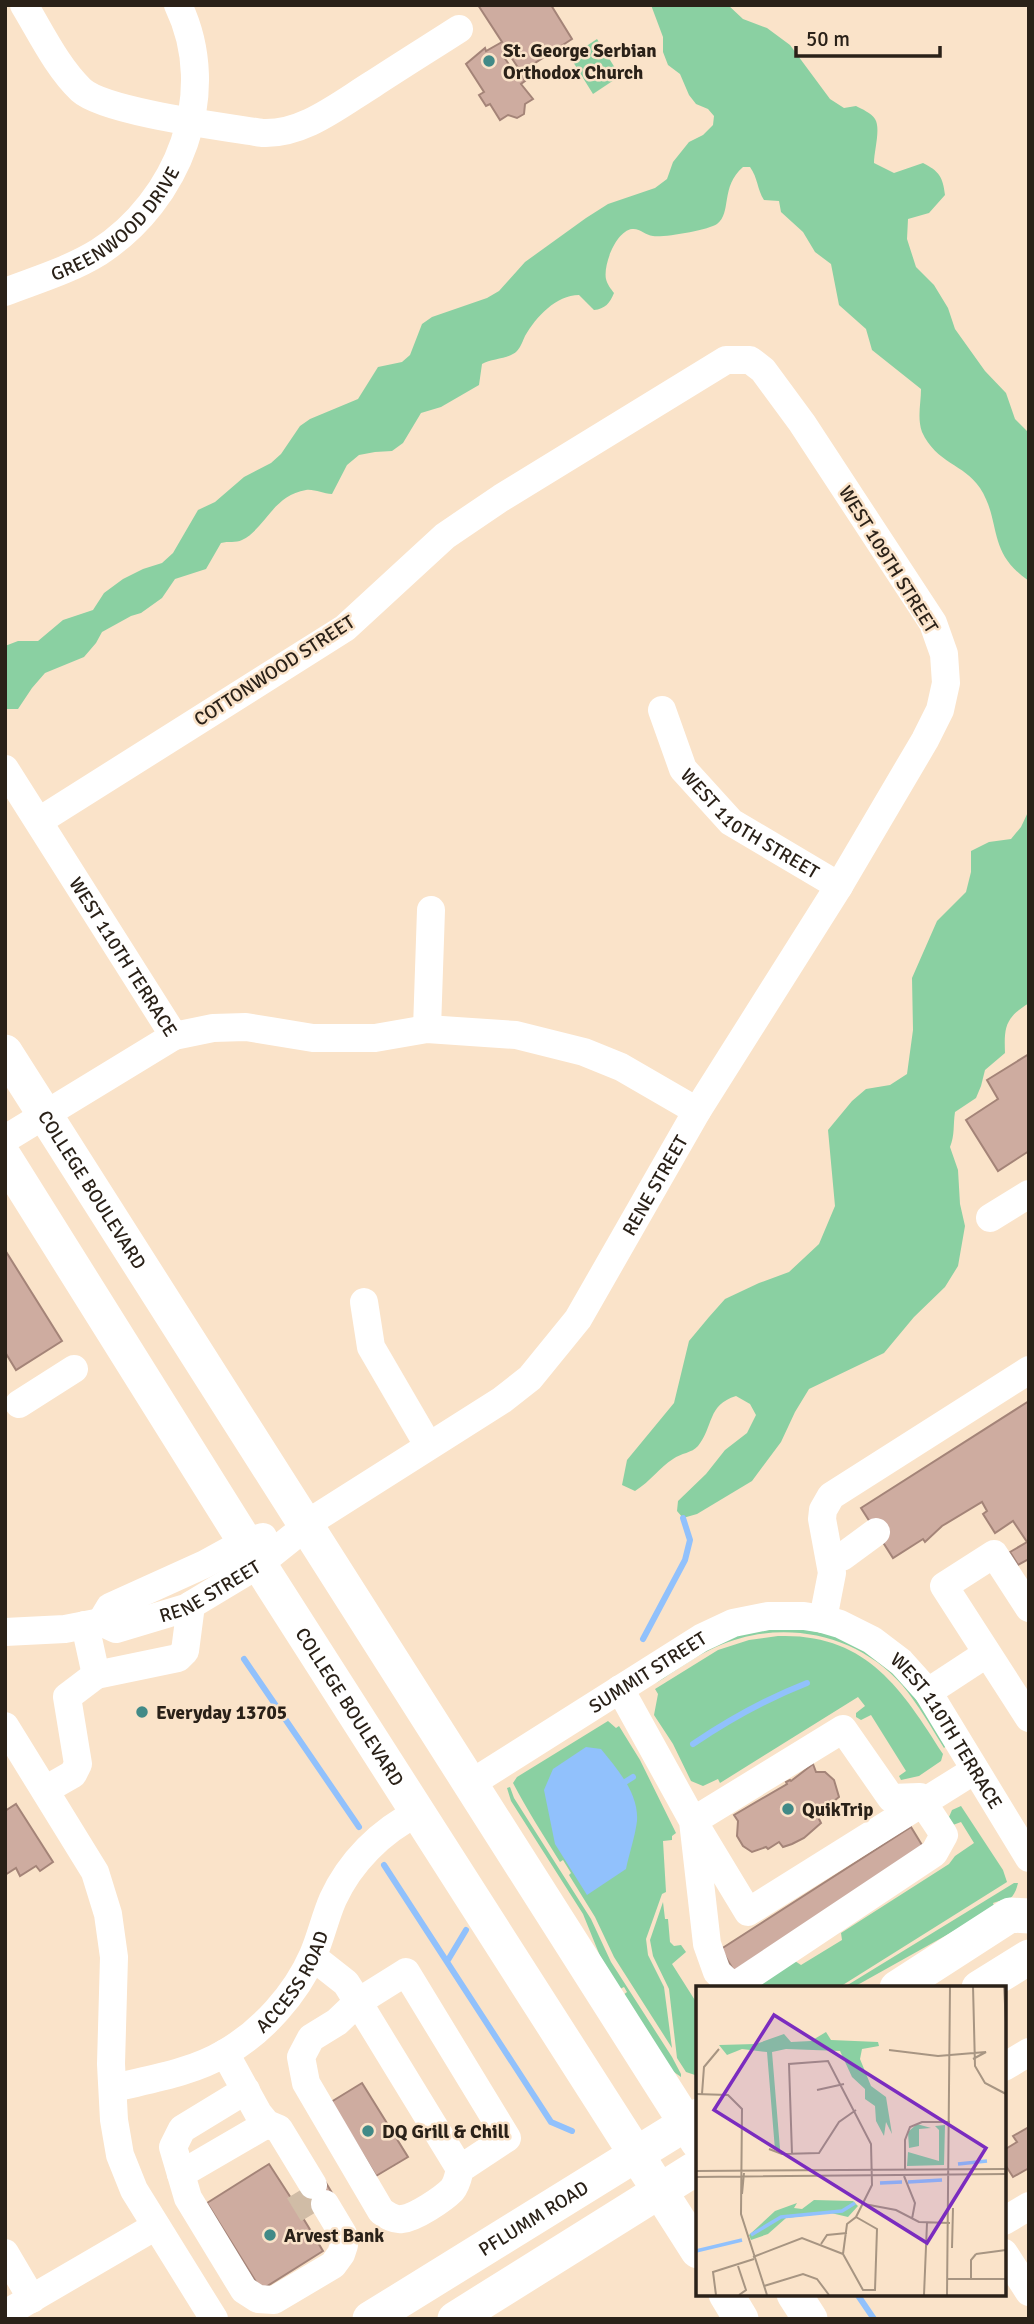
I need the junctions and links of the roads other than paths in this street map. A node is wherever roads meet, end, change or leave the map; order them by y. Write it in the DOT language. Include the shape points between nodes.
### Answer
graph roads {
  1 [pos="24,5"];
  2 [pos="178,5"];
  3 [pos="459,29"];
  4 [pos="191,122"];
  5 [pos="5,292"];
  6 [pos="750,360"];
  7 [pos="662,710"];
  8 [pos="5,769"];
  9 [pos="39,821"];
  10 [pos="839,886"];
  11 [pos="431,910"];
  12 [pos="428,1029"];
  13 [pos="174,1036"];
  14 [pos="5,1052"];
  15 [pos="697,1111"];
  16 [pos="45,1114"];
  17 [pos="5,1139"];
  18 [pos="5,1158"];
  19 [pos="1029,1194"];
  20 [pos="990,1219"];
  21 [pos="364,1302"];
  22 [pos="74,1369"];
  23 [pos="1029,1370"];
  24 [pos="10,1399"];
  25 [pos="428,1445"];
  26 [pos="305,1525"];
  27 [pos="876,1532"];
  28 [pos="252,1553"];
  29 [pos="830,1559"];
  30 [pos="191,1605"];
  31 [pos="1029,1608"];
  32 [pos="833,1622"];
  33 [pos="93,1624"];
  34 [pos="5,1632"];
  35 [pos="986,1654"];
  36 [pos="96,1675"];
  37 [pos="620,1689"];
  38 [pos="928,1692"];
  39 [pos="1029,1718"];
  40 [pos="5,1726"];
  41 [pos="975,1770"];
  42 [pos="470,1784"];
  43 [pos="45,1790"];
  44 [pos="923,1802"];
  45 [pos="417,1813"];
  46 [pos="692,1821"];
  47 [pos="1029,1858"];
  48 [pos="1029,1916"];
  49 [pos="313,1956"];
  50 [pos="1029,1956"];
  51 [pos="732,1986"];
  52 [pos="734,1986"];
  53 [pos="900,1986"];
  54 [pos="982,1986"];
  55 [pos="358,2002"];
  56 [pos="1029,2052"];
  57 [pos="225,2053"];
  58 [pos="1006,2066"];
  59 [pos="114,2088"];
  60 [pos="246,2090"];
  61 [pos="267,2124"];
  62 [pos="694,2128"];
  63 [pos="637,2155"];
  64 [pos="460,2169"];
  65 [pos="696,2169"];
  66 [pos="181,2174"];
  67 [pos="660,2192"];
  68 [pos="1029,2206"];
  69 [pos="1006,2220"];
  70 [pos="156,2226"];
  71 [pos="696,2248"];
  72 [pos="5,2253"];
  73 [pos="1006,2255"];
  74 [pos="1029,2292"];
  75 [pos="727,2296"];
  76 [pos="795,2296"];
  77 [pos="32,2299"];
  78 [pos="5,2315"];
  79 [pos="214,2319"];
  80 [pos="370,2319"];
  81 [pos="455,2319"];
  82 [pos="741,2319"];
  83 [pos="810,2319"];
  1 -- 4 [label="street" via="67,75 83,92 104,102"];
  2 -- 4 [label="street, GREENWOOD DRIVE" via="195,76"];
  3 -- 4 [label="street" via="289,131 262,133"];
  4 -- 5 [label="street, GREENWOOD DRIVE" via="181,154 144,215 97,253"];
  6 -- 9 [label="street, COTTONWOOD STREET" via="726,360 501,498 445,536 345,628"];
  6 -- 10 [label="street, WEST 109TH STREET" via="764,370 802,424 933,623 944,654 946,683 940,710"];
  7 -- 10 [label="street, WEST 110TH STREET" via="683,769 731,822"];
  8 -- 9 [label="street, WEST 110TH TERRACE"];
  9 -- 13 [label="street, WEST 110TH TERRACE"];
  10 -- 15 [label="street, RENE STREET"];
  11 -- 12 [label="street"];
  12 -- 13 [label="street, WEST 110TH TERRACE" via="375,1038 313,1038 246,1027"];
  12 -- 15 [label="street, WEST 110TH TERRACE" via="516,1035 584,1052 621,1066"];
  13 -- 16 [label="street"];
  14 -- 16 [label="main road, COLLEGE BOULEVARD"];
  15 -- 25 [label="street, RENE STREET" via="578,1319 553,1351 530,1378 502,1400"];
  16 -- 17 [label="street"];
  16 -- 26 [label="main road, COLLEGE BOULEVARD"];
  18 -- 28 [label="main road, COLLEGE BOULEVARD"];
  19 -- 20 [label="street"];
  21 -- 25 [label="street" via="371,1347"];
  22 -- 24 [label="street"];
  23 -- 29 [label="street" via="831,1496 822,1519"];
  25 -- 26 [label="street, RENE STREET"];
  26 -- 28 [label="street, RENE STREET"];
  26 -- 42 [label="main road, COLLEGE BOULEVARD"];
  27 -- 29 [label="street" via="842,1557"];
  28 -- 30 [label="street, RENE STREET"];
  28 -- 33 [label="street, RENE STREET" via="205,1564 110,1607"];
  28 -- 45 [label="main road, COLLEGE BOULEVARD"];
  29 -- 32 [label="street"];
  30 -- 33 [label="street, RENE STREET" via="116,1629"];
  30 -- 36 [label="street" via="185,1651 178,1658"];
  31 -- 35 [label="street" via="994,1554 944,1586"];
  32 -- 37 [label="street, SUMMIT STREET" via="768,1616 733,1623"];
  32 -- 38 [label="street, WEST 110TH TERRACE" via="872,1640 901,1662"];
  33 -- 34 [label="street, RENE STREET"];
  33 -- 36 [label="street"];
  35 -- 38 [label="street"];
  35 -- 39 [label="street"];
  36 -- 43 [label="street" via="68,1697 78,1764 73,1774"];
  37 -- 42 [label="street, SUMMIT STREET"];
  37 -- 46 [label="street"];
  38 -- 41 [label="street, WEST 110TH TERRACE"];
  40 -- 43 [label="street"];
  41 -- 44 [label="street"];
  41 -- 47 [label="street, WEST 110TH TERRACE"];
  42 -- 62 [label="main road, COLLEGE BOULEVARD"];
  43 -- 59 [label="street" via="94,1872 108,1914 114,1957"];
  44 -- 46 [label="street" via="920,1797 891,1798 843,1729"];
  44 -- 46 [label="street" via="748,1912"];
  44 -- 52 [label="street" via="944,1835 934,1853"];
  45 -- 49 [label="street, ACCESS ROAD" via="369,1847 344,1879"];
  45 -- 63 [label="main road, COLLEGE BOULEVARD"];
  46 -- 51 [label="street" via="707,1944 717,1972"];
  48 -- 53 [label="main road" via="1010,1915"];
  49 -- 55 [label="street" via="346,1983"];
  49 -- 57 [label="street, ACCESS ROAD" via="281,2007"];
  50 -- 54 [label="main road"];
  55 -- 64 [label="street"];
  55 -- 64 [label="street" via="406,1972 507,2138"];
  55 -- 64 [label="street" via="311,2038 301,2057 302,2070 382,2211 402,2219 437,2202 452,2190"];
  56 -- 58 [label="street"];
  57 -- 59 [label="street, ACCESS ROAD" via="185,2071"];
  57 -- 60 [label="street"];
  59 -- 70 [label="street" via="120,2155"];
  60 -- 61 [label="street"];
  60 -- 66 [label="street" via="182,2129 173,2147"];
  61 -- 66 [label="street"];
  61 -- 66 [label="street" via="279,2129 312,2199 343,2234 344,2245 332,2265 274,2301 258,2299 244,2290 188,2198"];
  62 -- 63 [label="main road, PFLUMM ROAD"];
  63 -- 67 [label="main road, COLLEGE BOULEVARD"];
  63 -- 80 [label="main road, PFLUMM ROAD"];
  65 -- 67 [label="main road"];
  67 -- 71 [label="main road, COLLEGE BOULEVARD"];
  67 -- 81 [label="main road"];
  68 -- 69 [label="street"];
  70 -- 77 [label="street"];
  70 -- 79 [label="street"];
  72 -- 77 [label="street"];
  73 -- 74 [label="street"];
  75 -- 82 [label="main road"];
  76 -- 83 [label="main road"];
  77 -- 78 [label="street"];
}
